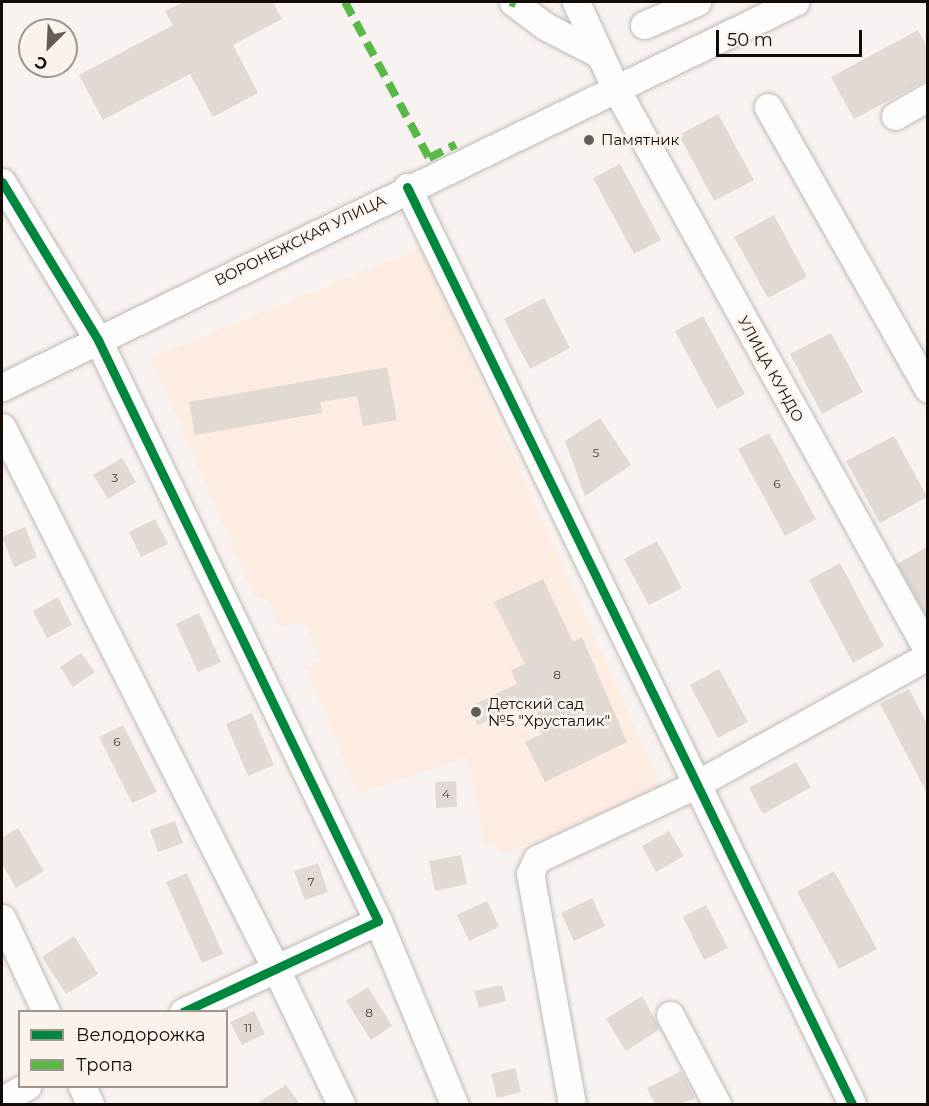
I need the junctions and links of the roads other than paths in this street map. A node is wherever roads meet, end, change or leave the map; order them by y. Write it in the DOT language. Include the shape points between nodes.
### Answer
graph roads {
  1 [pos="513,2"];
  2 [pos="576,2"];
  3 [pos="697,2"];
  4 [pos="795,2"];
  5 [pos="644,25"];
  6 [pos="597,53"];
  7 [pos="615,87"];
  8 [pos="927,97"];
  9 [pos="768,106"];
  10 [pos="895,116"];
  11 [pos="2,182"];
  12 [pos="407,188"];
  13 [pos="98,340"];
  14 [pos="2,387"];
  15 [pos="927,389"];
  16 [pos="2,427"];
  17 [pos="927,651"];
  18 [pos="927,656"];
  19 [pos="695,785"];
  20 [pos="2,918"];
  21 [pos="378,921"];
  22 [pos="276,969"];
  23 [pos="46,1010"];
  24 [pos="185,1010"];
  25 [pos="670,1015"];
  26 [pos="23,1088"];
  27 [pos="83,1088"];
  28 [pos="2,1100"];
  29 [pos="90,1104"];
  30 [pos="341,1104"];
  31 [pos="454,1104"];
  32 [pos="572,1104"];
  33 [pos="717,1104"];
  34 [pos="852,1104"];
  1 -- 6 [label="street" via="545,26"];
  2 -- 6 [label="street, УЛИЦА КУНДО"];
  3 -- 5 [label="street"];
  4 -- 7 [label="street, ВОРОНЕЖСКАЯ УЛИЦА"];
  6 -- 7 [label="street, УЛИЦА КУНДО"];
  7 -- 12 [label="street, ВОРОНЕЖСКАЯ УЛИЦА"];
  7 -- 17 [label="street, УЛИЦА КУНДО"];
  8 -- 10 [label="street"];
  9 -- 15 [label="street"];
  11 -- 13 [label="street"];
  12 -- 13 [label="street, ВОРОНЕЖСКАЯ УЛИЦА"];
  12 -- 19 [label="street"];
  13 -- 14 [label="street, ВОРОНЕЖСКАЯ УЛИЦА"];
  13 -- 21 [label="street"];
  16 -- 22 [label="street"];
  18 -- 19 [label="street"];
  19 -- 32 [label="street" via="537,859 530,874"];
  19 -- 34 [label="street"];
  20 -- 23 [label="street"];
  21 -- 22 [label="street"];
  21 -- 31 [label="street"];
  22 -- 24 [label="street"];
  22 -- 30 [label="street"];
  25 -- 33 [label="street"];
  26 -- 28 [label="street"];
  27 -- 29 [label="street"];
}
